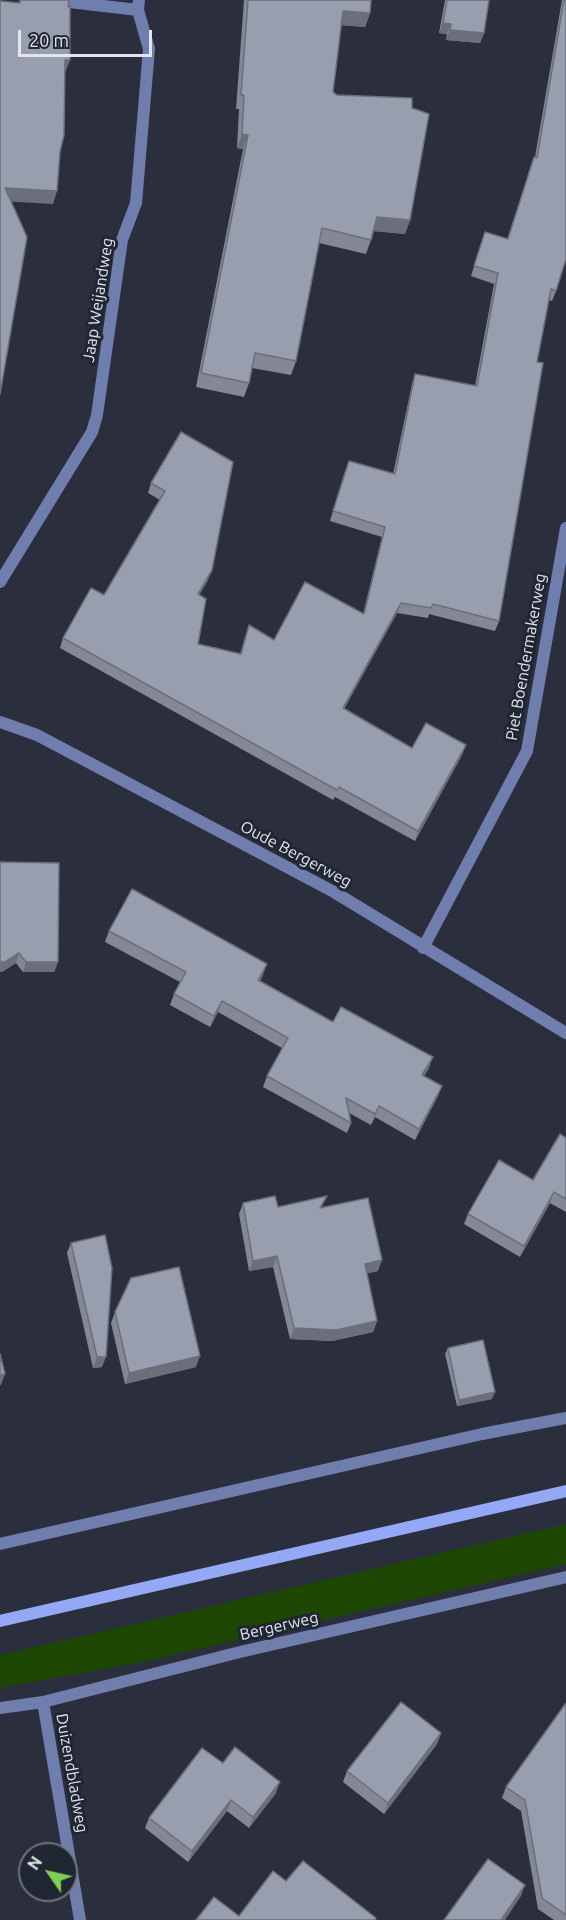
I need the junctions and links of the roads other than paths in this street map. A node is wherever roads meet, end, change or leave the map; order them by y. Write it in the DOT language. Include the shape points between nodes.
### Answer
graph roads {
  1 [pos="52,0"];
  2 [pos="138,5"];
  3 [pos="566,528"];
  4 [pos="0,582"];
  5 [pos="0,722"];
  6 [pos="423,948"];
  7 [pos="566,1033"];
  8 [pos="566,1418"];
  9 [pos="566,1491"];
  10 [pos="0,1544"];
  11 [pos="566,1577"];
  12 [pos="0,1620"];
  13 [pos="43,1702"];
  14 [pos="0,1708"];
  15 [pos="80,1920"];
  1 -- 2 [label="street"];
  2 -- 4 [label="street, Jaap Weijandweg" via="148,49 136,203 122,240 97,415 92,432"];
  3 -- 6 [label="street, Piet Boendermakerweg" via="527,751"];
  5 -- 6 [label="street, Oude Bergerweg" via="37,735 334,892"];
  6 -- 7 [label="street, Oude Bergerweg"];
  8 -- 10 [label="street"];
  9 -- 12 [label="main road"];
  11 -- 13 [label="street, Bergerweg"];
  13 -- 14 [label="street, Bergerweg"];
  13 -- 15 [label="street, Duizendbladweg"];
}
